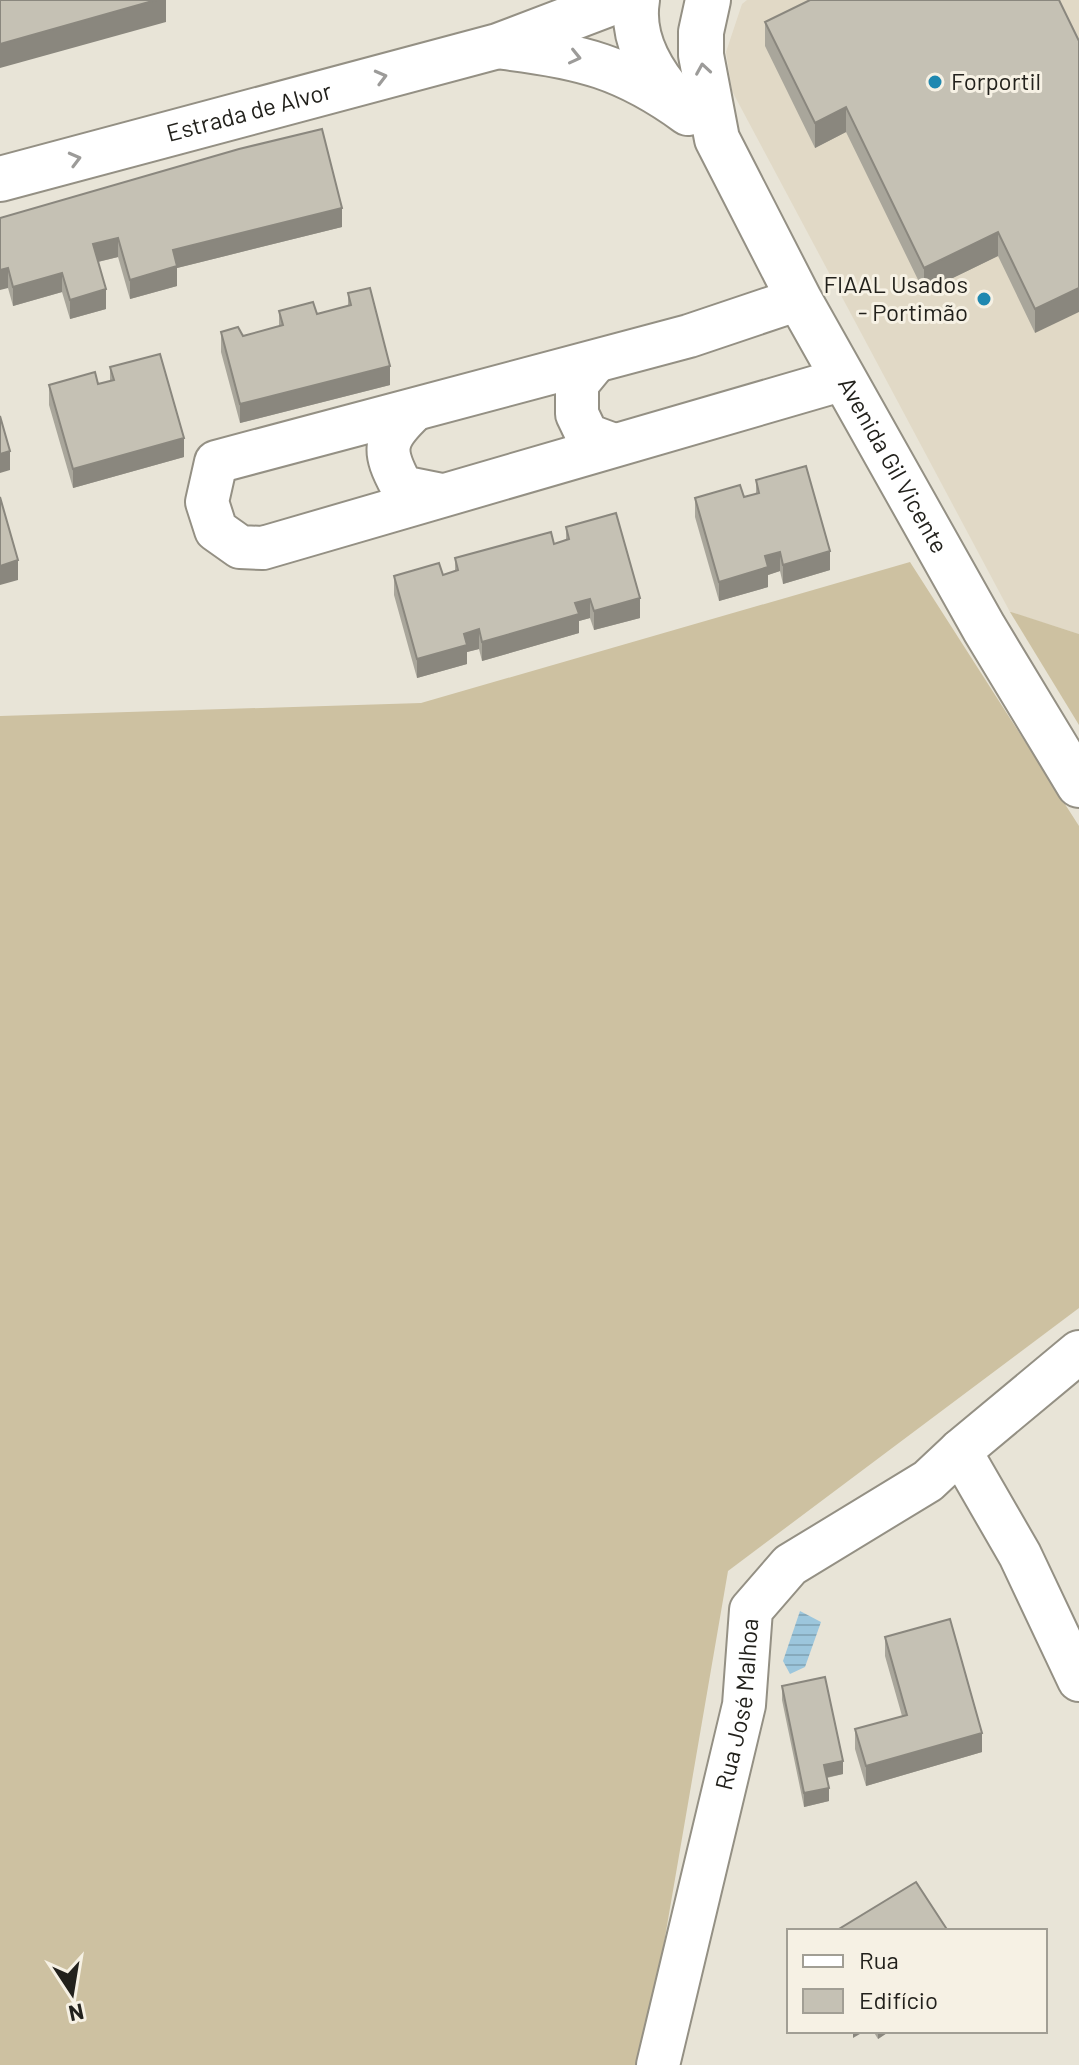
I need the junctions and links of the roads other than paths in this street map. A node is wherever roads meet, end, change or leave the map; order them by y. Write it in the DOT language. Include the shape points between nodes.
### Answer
graph roads {
  1 [pos="619,0"];
  2 [pos="637,0"];
  3 [pos="708,0"];
  4 [pos="498,46"];
  5 [pos="702,126"];
  6 [pos="0,179"];
  7 [pos="799,299"];
  8 [pos="595,362"];
  9 [pos="844,379"];
  10 [pos="413,411"];
  11 [pos="614,445"];
  12 [pos="442,495"];
  13 [pos="1079,785"];
  14 [pos="1079,1352"];
  15 [pos="960,1451"];
  16 [pos="1079,1680"];
  17 [pos="658,2065"];
  1 -- 4 [label="street, Estrada de Alvor"];
  2 -- 5 [label="street" via="637,34 645,56"];
  5 -- 3 [label="street, one-way" via="701,32"];
  4 -- 5 [label="street, one-way" via="574,56 605,66 655,89"];
  6 -- 4 [label="street, Estrada de Alvor, one-way"];
  5 -- 7 [label="street, Avenida Gil Vicente"];
  7 -- 8 [label="street"];
  7 -- 9 [label="street, Avenida Gil Vicente"];
  8 -- 10 [label="street"];
  8 -- 11 [label="street" via="577,384 577,414 587,435"];
  9 -- 11 [label="street"];
  9 -- 13 [label="street, Avenida Gil Vicente"];
  10 -- 12 [label="street" via="392,432 388,461 402,487"];
  10 -- 12 [label="street" via="216,462 207,502 216,530 240,547 263,548"];
  11 -- 12 [label="street"];
  14 -- 15 [label="street, Rua José Malhoa"];
  15 -- 16 [label="street" via="1020,1555"];
  15 -- 17 [label="street, Rua José Malhoa" via="928,1481 790,1565 751,1610 744,1705"];
}
